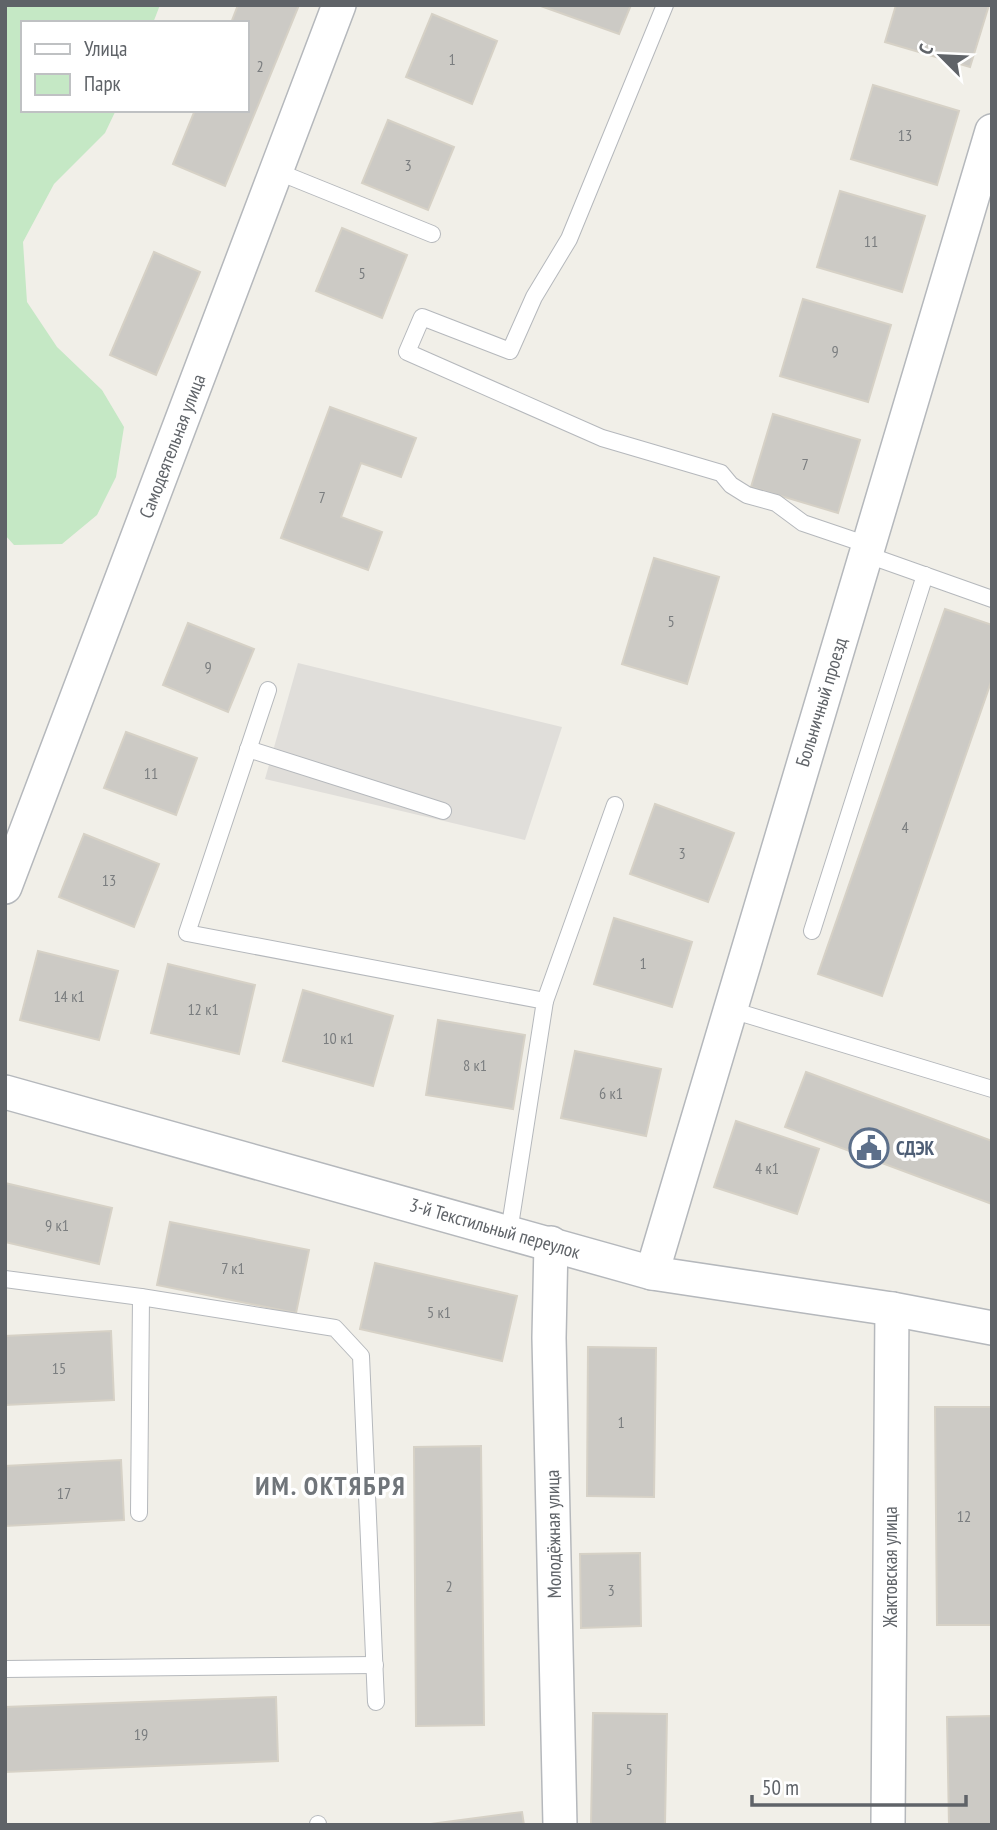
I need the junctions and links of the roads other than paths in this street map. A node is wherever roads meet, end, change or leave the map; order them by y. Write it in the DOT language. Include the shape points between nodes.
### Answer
graph roads {
  1 [pos="339,5"];
  2 [pos="665,5"];
  3 [pos="992,131"];
  4 [pos="276,171"];
  5 [pos="432,234"];
  6 [pos="866,550"];
  7 [pos="925,575"];
  8 [pos="992,599"];
  9 [pos="268,690"];
  10 [pos="248,749"];
  11 [pos="615,805"];
  12 [pos="443,811"];
  13 [pos="5,887"];
  14 [pos="812,930"];
  15 [pos="545,1001"];
  16 [pos="728,1009"];
  17 [pos="992,1089"];
  18 [pos="5,1092"];
  19 [pos="509,1232"];
  20 [pos="551,1243"];
  21 [pos="652,1273"];
  22 [pos="5,1279"];
  23 [pos="141,1297"];
  24 [pos="892,1309"];
  25 [pos="992,1328"];
  26 [pos="139,1513"];
  27 [pos="375,1665"];
  28 [pos="5,1669"];
  29 [pos="376,1702"];
  30 [pos="560,1825"];
  31 [pos="888,1825"];
  1 -- 4 [label="street, Самодеятельная улица"];
  2 -- 6 [label="lane" via="569,239 534,297 510,351 422,317 407,352 602,438 720,473 747,495 776,503 803,523"];
  3 -- 6 [label="street, Больничный проезд"];
  4 -- 5 [label="lane"];
  4 -- 13 [label="street, Самодеятельная улица"];
  6 -- 7 [label="lane"];
  6 -- 16 [label="street, Больничный проезд"];
  7 -- 8 [label="lane"];
  7 -- 14 [label="lane"];
  9 -- 10 [label="lane"];
  10 -- 12 [label="lane"];
  10 -- 15 [label="lane" via="187,933"];
  11 -- 15 [label="lane"];
  15 -- 19 [label="lane"];
  16 -- 17 [label="lane"];
  16 -- 21 [label="street, Больничный проезд"];
  18 -- 19 [label="street, 3-й Текстильный переулок"];
  19 -- 20 [label="street, 3-й Текстильный переулок"];
  20 -- 21 [label="street, 3-й Текстильный переулок"];
  20 -- 30 [label="street, Молодёжная улица"];
  21 -- 24 [label="street, 3-й Текстильный переулок"];
  22 -- 23 [label="lane"];
  23 -- 26 [label="lane"];
  23 -- 27 [label="lane" via="335,1328 361,1356"];
  24 -- 25 [label="street, 3-й Текстильный переулок"];
  24 -- 31 [label="street, Жактовская улица"];
  27 -- 28 [label="lane"];
  27 -- 29 [label="lane"];
}
